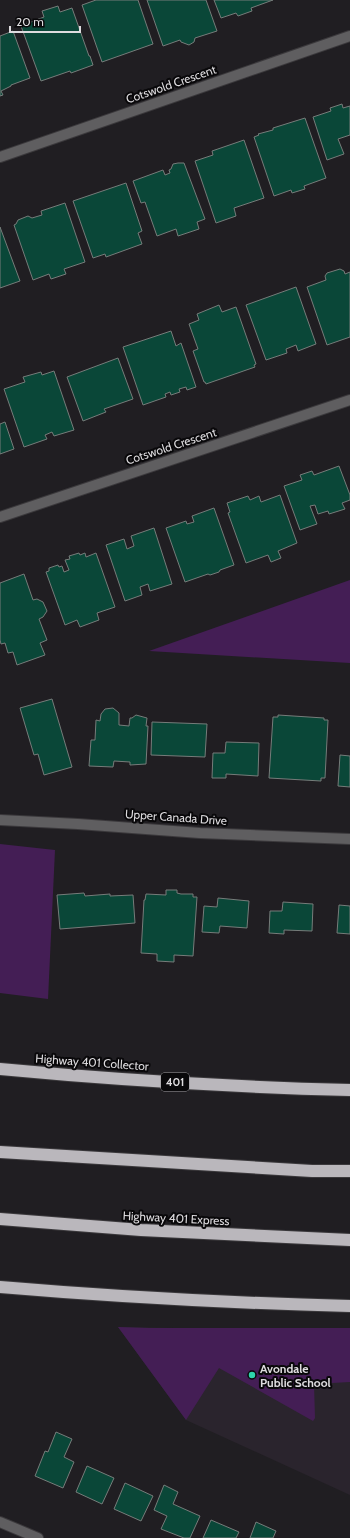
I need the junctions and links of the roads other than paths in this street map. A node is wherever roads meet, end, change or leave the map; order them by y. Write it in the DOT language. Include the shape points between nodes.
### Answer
graph roads {
  1 [pos="350,36"];
  2 [pos="0,157"];
  3 [pos="350,400"];
  4 [pos="0,517"];
  5 [pos="0,820"];
  6 [pos="350,839"];
  7 [pos="0,1069"];
  8 [pos="350,1090"];
  9 [pos="0,1152"];
  10 [pos="350,1172"];
  11 [pos="0,1220"];
  12 [pos="350,1240"];
  13 [pos="0,1287"];
  14 [pos="350,1306"];
  15 [pos="0,1522"];
  16 [pos="38,1538"];
  1 -- 2 [label="street, Cotswold Crescent"];
  3 -- 4 [label="street, Cotswold Crescent"];
  5 -- 6 [label="street, Upper Canada Drive" via="200,833"];
  7 -- 8 [label="highway, Highway 401 Collector / 401" via="224,1085"];
  9 -- 10 [label="highway"];
  11 -- 12 [label="highway, Highway 401 Express" via="157,1231"];
  13 -- 14 [label="highway" via="139,1298"];
  15 -- 16 [label="street"];
}
